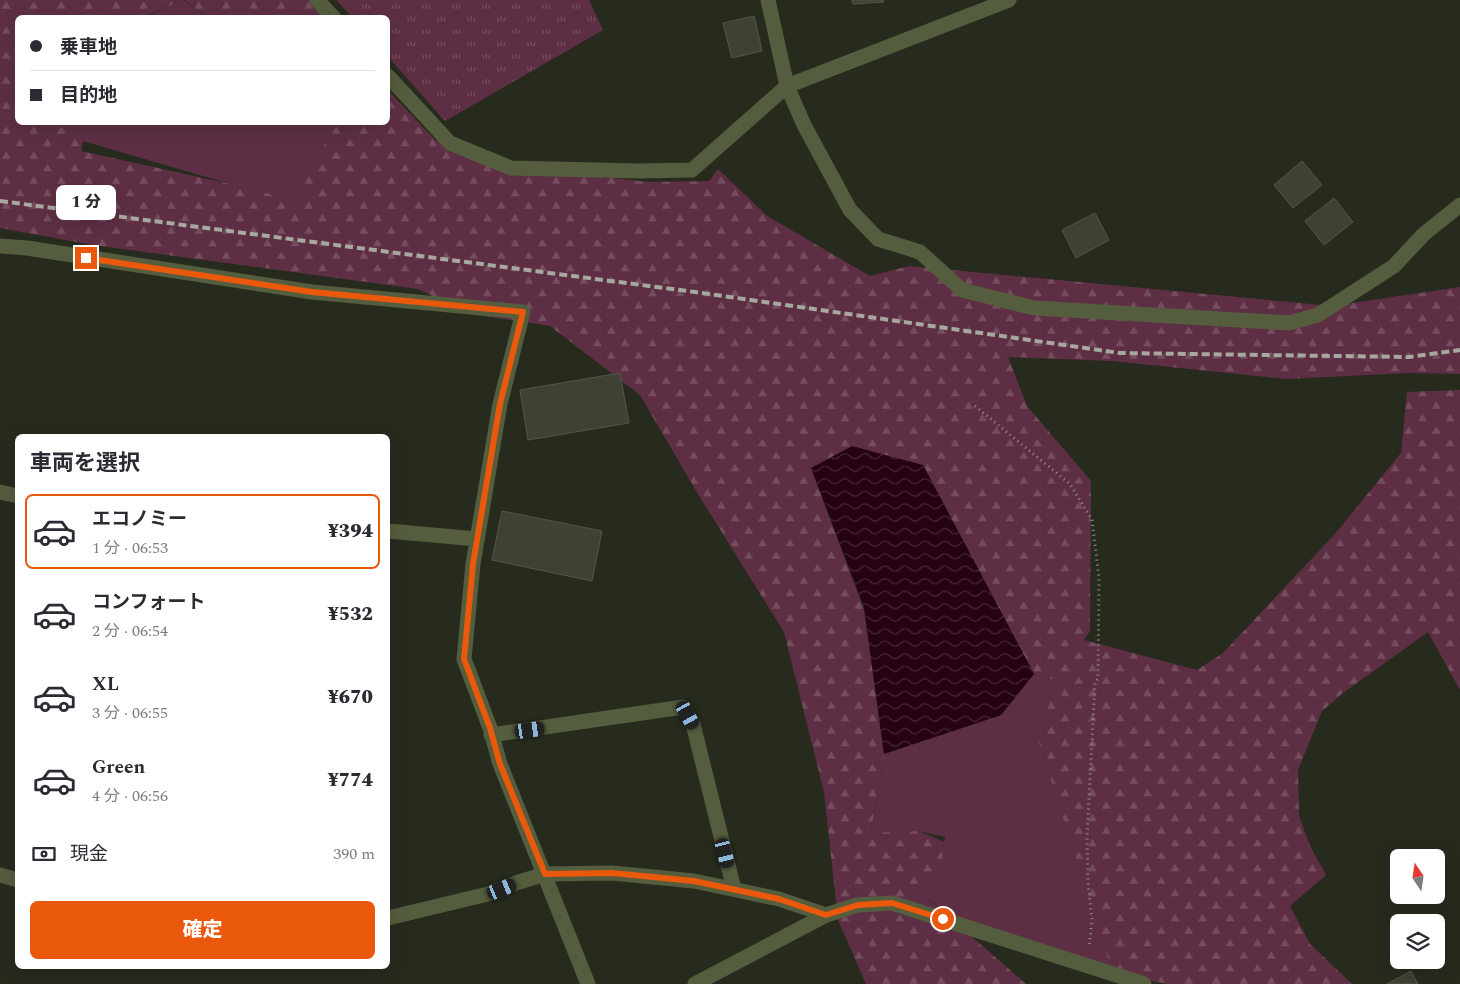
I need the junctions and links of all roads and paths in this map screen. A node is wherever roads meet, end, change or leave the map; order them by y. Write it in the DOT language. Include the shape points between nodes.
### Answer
graph roads {
  1 [pos="317,0"];
  2 [pos="768,0"];
  3 [pos="1009,0"];
  4 [pos="331,15"];
  5 [pos="390,78"];
  6 [pos="787,86"];
  7 [pos="1460,205"];
  8 [pos="0,246"];
  9 [pos="975,406"];
  10 [pos="0,492"];
  11 [pos="15,495"];
  12 [pos="390,532"];
  13 [pos="477,539"];
  14 [pos="491,735"];
  15 [pos="545,874"];
  16 [pos="0,875"];
  17 [pos="15,879"];
  18 [pos="734,889"];
  19 [pos="826,915"];
  20 [pos="390,918"];
  21 [pos="1086,965"];
  22 [pos="588,984"];
  23 [pos="695,984"];
  24 [pos="1144,984"];
  1 -- 4 [label="street"];
  2 -- 6 [label="street"];
  3 -- 6 [label="street"];
  5 -- 6 [label="street" via="450,143 511,168 638,171 692,170"];
  6 -- 7 [label="street" via="804,125 850,210 878,239 920,252 962,290 1034,308 1289,323 1318,315 1394,266 1424,234"];
  8 -- 13 [label="street" via="312,292 523,312 500,404"];
  9 -- 21 [label="path" via="1070,484 1092,520 1098,578 1098,678 1095,683 1087,836 1092,921"];
  10 -- 11 [label="street"];
  12 -- 13 [label="street"];
  13 -- 14 [label="street" via="464,659"];
  14 -- 15 [label="street"];
  14 -- 18 [label="street" via="683,706 693,724"];
  15 -- 18 [label="street" via="612,873 694,881"];
  15 -- 20 [label="street" via="488,894"];
  15 -- 22 [label="street"];
  16 -- 17 [label="street"];
  18 -- 19 [label="street" via="779,899"];
  19 -- 21 [label="street" via="858,905 892,903"];
  19 -- 23 [label="street"];
  21 -- 24 [label="street"];
}
